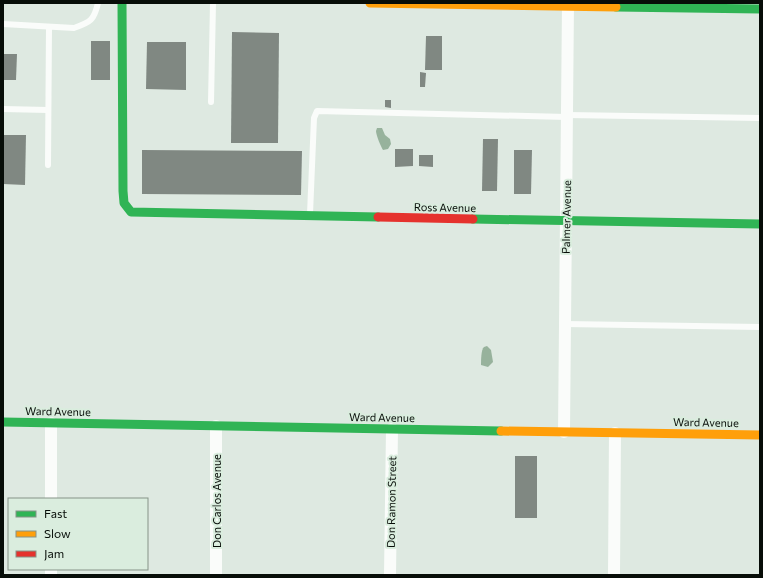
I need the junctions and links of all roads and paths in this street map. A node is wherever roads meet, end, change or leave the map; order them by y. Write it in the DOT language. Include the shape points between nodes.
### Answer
graph roads {
  1 [pos="98,3"];
  2 [pos="122,3"];
  3 [pos="213,3"];
  4 [pos="370,3"];
  5 [pos="568,5"];
  6 [pos="760,9"];
  7 [pos="3,24"];
  8 [pos="49,27"];
  9 [pos="211,102"];
  10 [pos="3,110"];
  11 [pos="48,110"];
  12 [pos="567,116"];
  13 [pos="760,118"];
  14 [pos="48,165"];
  15 [pos="310,216"];
  16 [pos="566,222"];
  17 [pos="760,224"];
  18 [pos="565,324"];
  19 [pos="760,327"];
  20 [pos="3,422"];
  21 [pos="51,423"];
  22 [pos="216,426"];
  23 [pos="392,429"];
  24 [pos="564,432"];
  25 [pos="615,433"];
  26 [pos="760,435"];
  27 [pos="51,498"];
  28 [pos="216,575"];
  29 [pos="390,575"];
  30 [pos="614,575"];
  1 -- 8 [label="lane" via="95,16 85,24 74,28"];
  2 -- 15 [label="street, Ross Avenue" via="123,191 124,203 131,212"];
  3 -- 9 [label="lane"];
  4 -- 5 [label="street"];
  5 -- 6 [label="street"];
  5 -- 12 [label="street, Palmer Avenue"];
  7 -- 8 [label="lane"];
  8 -- 11 [label="lane"];
  10 -- 11 [label="lane"];
  11 -- 14 [label="lane"];
  12 -- 13 [label="lane"];
  12 -- 15 [label="lane" via="317,111 314,118"];
  12 -- 16 [label="street, Palmer Avenue"];
  15 -- 16 [label="street, Ross Avenue"];
  16 -- 17 [label="street, Ross Avenue"];
  16 -- 18 [label="street, Palmer Avenue"];
  18 -- 19 [label="lane"];
  18 -- 24 [label="street, Palmer Avenue"];
  20 -- 21 [label="street, Ward Avenue"];
  21 -- 22 [label="street, Ward Avenue"];
  21 -- 27 [label="street"];
  22 -- 23 [label="street, Ward Avenue"];
  22 -- 28 [label="street, Don Carlos Avenue"];
  23 -- 24 [label="street, Ward Avenue"];
  23 -- 29 [label="street, Don Ramon Street"];
  24 -- 25 [label="street, Ward Avenue"];
  25 -- 26 [label="street, Ward Avenue"];
  25 -- 30 [label="street"];
}
